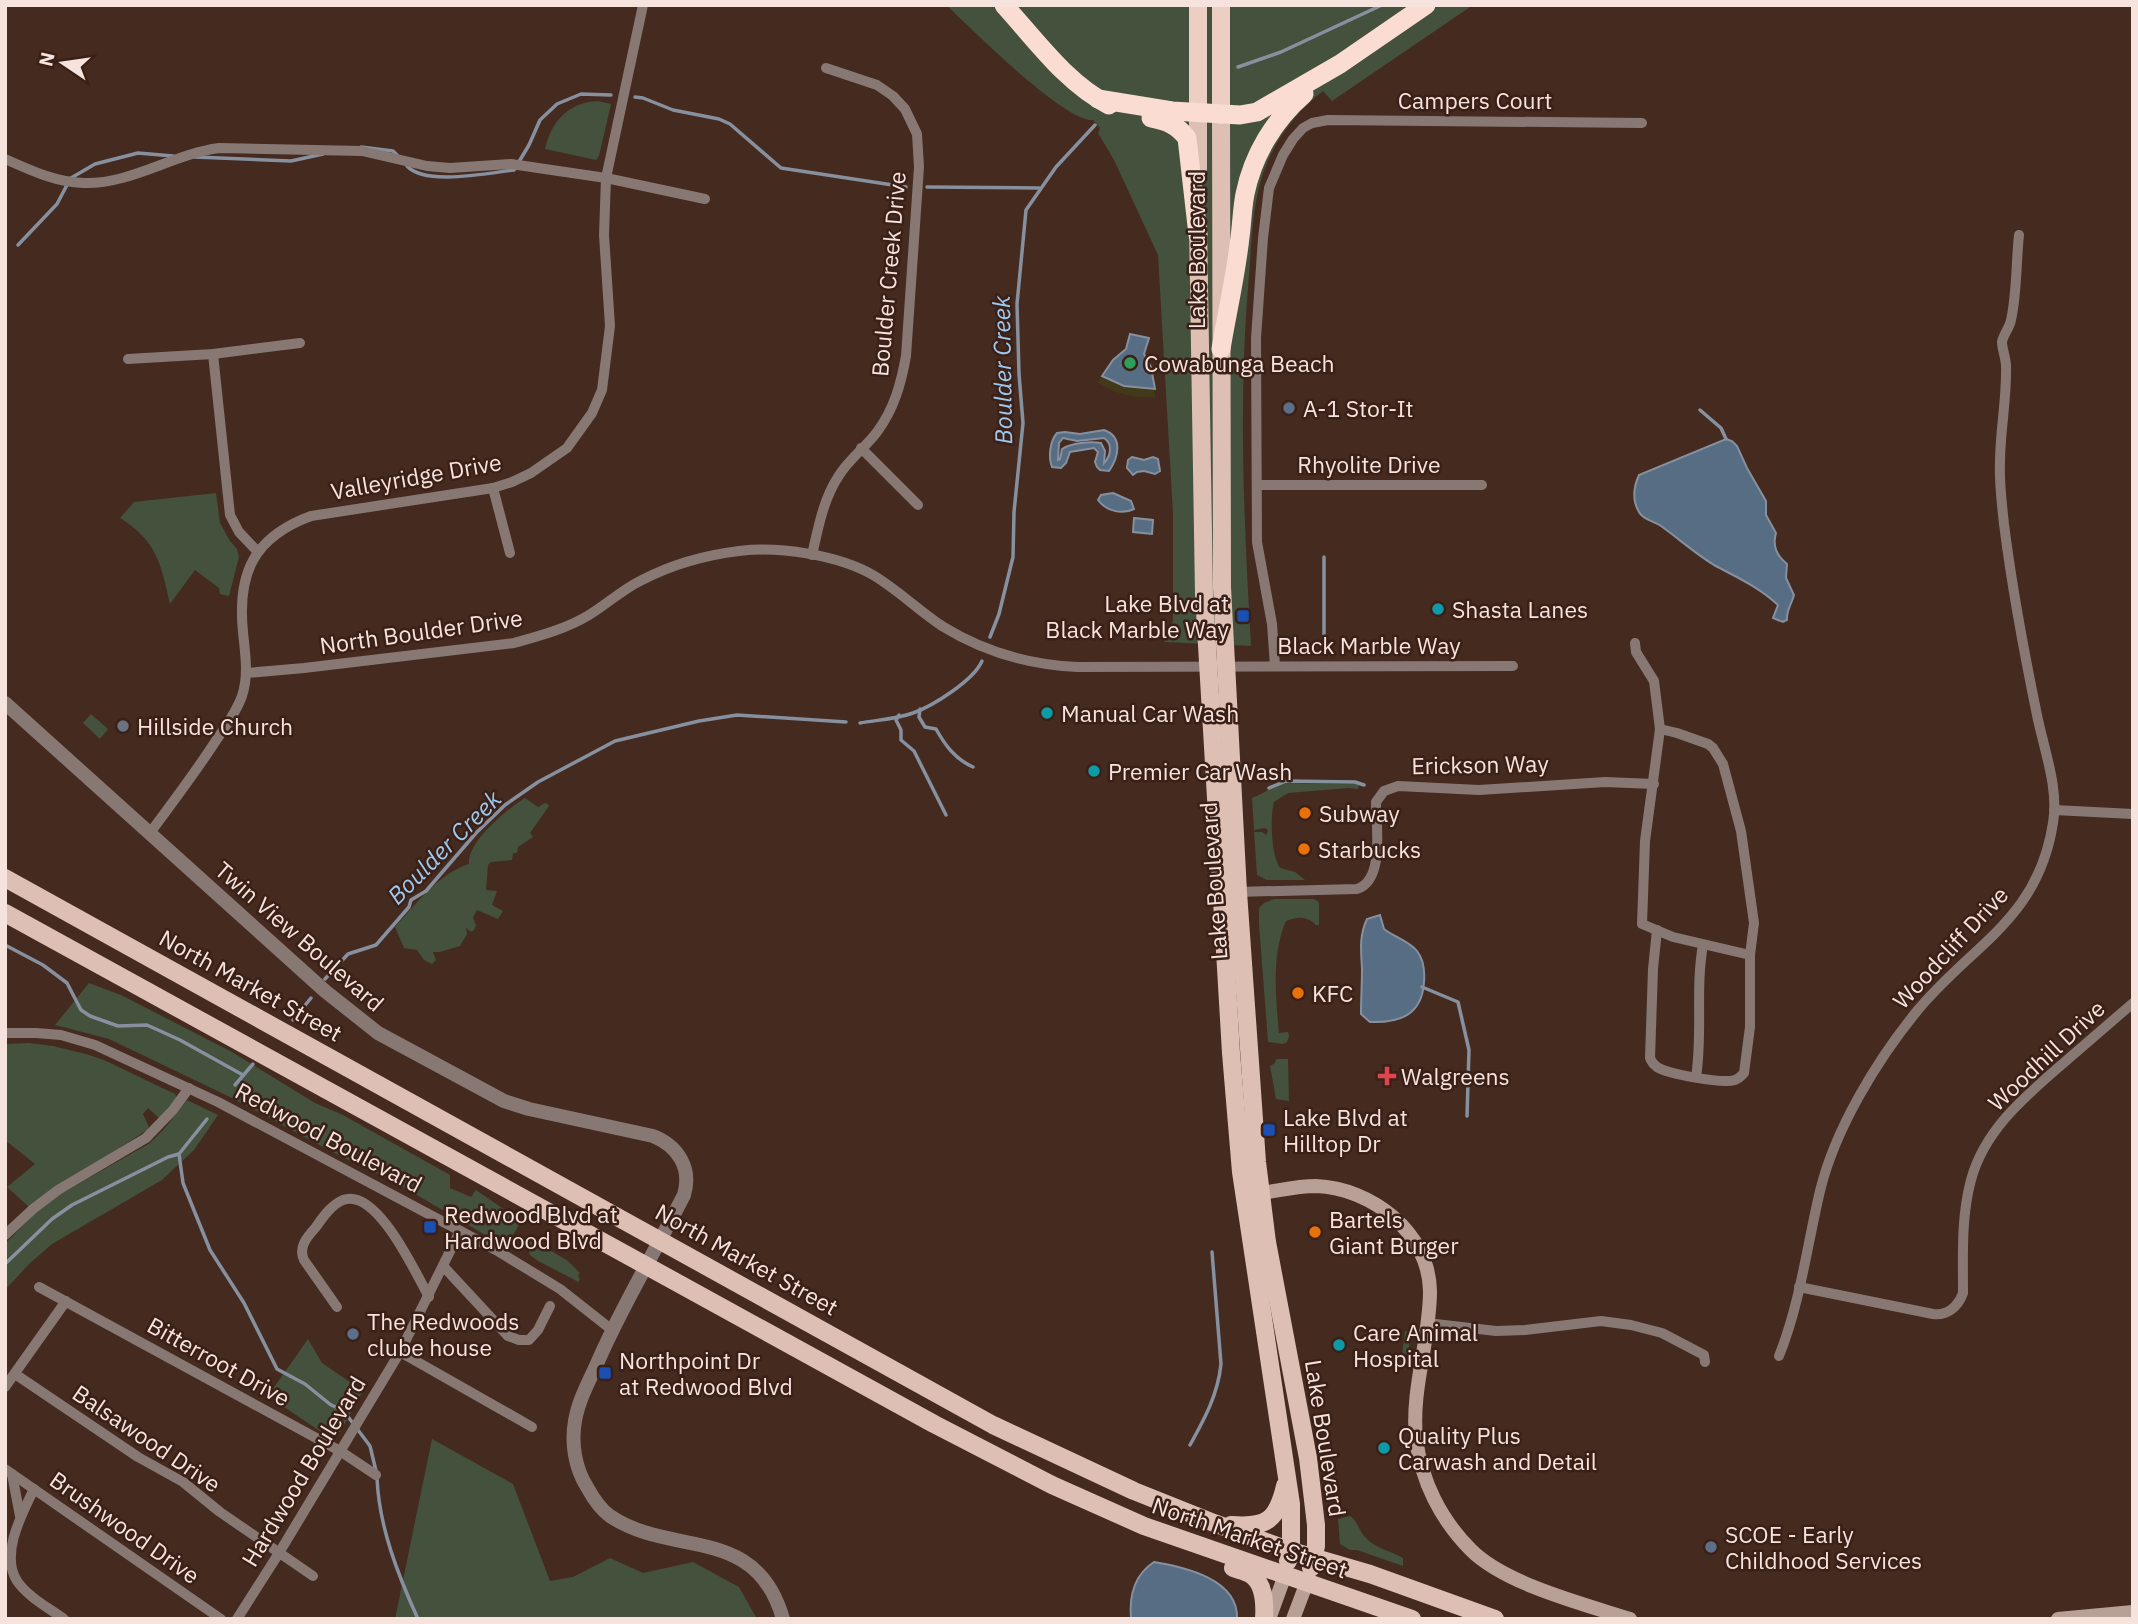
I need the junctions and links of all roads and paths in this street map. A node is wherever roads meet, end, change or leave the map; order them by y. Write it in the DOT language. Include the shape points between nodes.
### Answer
graph roads {
  1 [pos="643,5"];
  2 [pos="1004,5"];
  3 [pos="1198,5"];
  4 [pos="1221,5"];
  5 [pos="1426,5"];
  6 [pos="1339,64"];
  7 [pos="826,68"];
  8 [pos="1098,99"];
  9 [pos="1198,113"];
  10 [pos="1221,115"];
  11 [pos="1642,123"];
  12 [pos="5,159"];
  13 [pos="606,178"];
  14 [pos="705,199"];
  15 [pos="1198,235"];
  16 [pos="2019,235"];
  17 [pos="300,343"];
  18 [pos="1221,349"];
  19 [pos="212,354"];
  20 [pos="128,359"];
  21 [pos="861,448"];
  22 [pos="1256,485"];
  23 [pos="1482,485"];
  24 [pos="493,488"];
  25 [pos="918,505"];
  26 [pos="258,552"];
  27 [pos="510,553"];
  28 [pos="812,555"];
  29 [pos="1635,643"];
  30 [pos="1275,666"];
  31 [pos="1513,666"];
  32 [pos="1216,667"];
  33 [pos="247,673"];
  34 [pos="5,703"];
  35 [pos="1660,729"];
  36 [pos="1654,784"];
  37 [pos="2054,810"];
  38 [pos="2133,814"];
  39 [pos="150,833"];
  40 [pos="5,878"];
  41 [pos="1229,892"];
  42 [pos="5,913"];
  43 [pos="1657,930"];
  44 [pos="1703,945"];
  45 [pos="1750,955"];
  46 [pos="2133,1003"];
  47 [pos="5,1033"];
  48 [pos="1696,1077"];
  49 [pos="189,1088"];
  50 [pos="1253,1194"];
  51 [pos="460,1231"];
  52 [pos="5,1236"];
  53 [pos="660,1239"];
  54 [pos="647,1266"];
  55 [pos="444,1267"];
  56 [pos="39,1287"];
  57 [pos="1799,1287"];
  58 [pos="429,1297"];
  59 [pos="66,1301"];
  60 [pos="550,1306"];
  61 [pos="337,1307"];
  62 [pos="1427,1322"];
  63 [pos="612,1330"];
  64 [pos="400,1352"];
  65 [pos="1779,1356"];
  66 [pos="1706,1362"];
  67 [pos="15,1374"];
  68 [pos="5,1387"];
  69 [pos="532,1427"];
  70 [pos="340,1451"];
  71 [pos="8,1472"];
  72 [pos="376,1475"];
  73 [pos="1287,1480"];
  74 [pos="34,1489"];
  75 [pos="20,1519"];
  76 [pos="1214,1523"];
  77 [pos="1144,1526"];
  78 [pos="1291,1551"];
  79 [pos="279,1553"];
  80 [pos="1313,1558"];
  81 [pos="1285,1575"];
  82 [pos="313,1576"];
  83 [pos="1307,1582"];
  84 [pos="2133,1612"];
  85 [pos="64,1619"];
  86 [pos="221,1619"];
  87 [pos="237,1619"];
  88 [pos="783,1619"];
  89 [pos="1264,1619"];
  90 [pos="1269,1619"];
  91 [pos="1293,1619"];
  92 [pos="1412,1619"];
  93 [pos="1494,1619"];
  94 [pos="1630,1619"];
  95 [pos="2058,1619"];
  1 -- 13 [label="street, Valleyridge Drive"];
  2 -- 8 [label="highway" via="1066,73"];
  3 -- 9 [label="highway, Lake Boulevard"];
  4 -- 10 [label="highway, Lake Boulevard"];
  5 -- 6 [label="highway"];
  6 -- 10 [label="highway" via="1257,112"];
  6 -- 18 [label="highway" via="1286,111 1255,160"];
  7 -- 21 [label="street, Boulder Creek Drive" via="877,85 892,96 911,120 919,152 901,386 889,414"];
  8 -- 9 [label="highway"];
  8 -- 15 [label="highway" via="1173,124 1187,138"];
  9 -- 10 [label="highway"];
  9 -- 15 [label="main road, Lake Boulevard"];
  10 -- 18 [label="main road, Lake Boulevard"];
  11 -- 22 [label="street, Campers Court" via="1328,120 1308,124 1298,132 1278,165 1267,196 1256,326"];
  12 -- 13 [label="street" via="42,175 82,183 108,181 197,152 225,148 362,151 427,166 511,164"];
  13 -- 14 [label="street"];
  13 -- 24 [label="street, Valleyridge Drive" via="604,235 610,326 602,390 592,413 567,447 531,473"];
  15 -- 32 [label="main road, Lake Boulevard" via="1202,518"];
  16 -- 37 [label="street, Woodcliff Drive" via="2011,322 2002,341 2006,367 2000,461 2003,511"];
  17 -- 19 [label="street"];
  18 -- 32 [label="main road, Lake Boulevard"];
  19 -- 20 [label="street"];
  19 -- 26 [label="street" via="230,515"];
  21 -- 25 [label="street"];
  21 -- 28 [label="street, Boulder Creek Drive" via="833,486"];
  22 -- 23 [label="street, Rhyolite Drive"];
  22 -- 30 [label="street" via="1258,554"];
  24 -- 26 [label="street, Valleyridge Drive" via="311,516 283,527"];
  24 -- 27 [label="street"];
  26 -- 33 [label="street, Valleyridge Drive" via="240,604"];
  28 -- 32 [label="street, North Boulder Drive" via="873,575 943,626 1000,654 1064,667"];
  28 -- 33 [label="street, North Boulder Drive" via="762,549 704,557 640,580 573,623 514,642"];
  29 -- 35 [label="street" via="1654,681"];
  30 -- 31 [label="street, Black Marble Way"];
  30 -- 32 [label="street, Black Marble Way"];
  32 -- 41 [label="main road, Lake Boulevard"];
  33 -- 39 [label="street, Valleyridge Drive" via="236,711"];
  34 -- 39 [label="street, Twin View Boulevard"];
  35 -- 36 [label="street"];
  35 -- 45 [label="street" via="1708,744 1723,764 1741,831 1753,907"];
  36 -- 41 [label="street, Erickson Way" via="1605,782 1479,790 1391,787 1376,802 1374,870 1366,885 1357,889"];
  36 -- 43 [label="street" via="1645,841 1642,924"];
  37 -- 38 [label="street"];
  37 -- 57 [label="street, Woodcliff Drive" via="2045,858 2026,897 1994,936 1919,1008 1871,1074 1821,1187"];
  39 -- 53 [label="street, Twin View Boulevard" via="324,991 385,1037 504,1101 653,1136 668,1144 684,1164 686,1186"];
  40 -- 53 [label="main road, North Market Street"];
  41 -- 50 [label="main road, Lake Boulevard"];
  42 -- 54 [label="main road, North Market Street"];
  43 -- 44 [label="street"];
  43 -- 48 [label="street" via="1650,1058 1661,1069"];
  44 -- 45 [label="street"];
  44 -- 48 [label="street" via="1698,970"];
  45 -- 48 [label="street" via="1750,1027 1744,1073 1729,1081"];
  46 -- 57 [label="street, Woodhill Drive" via="2014,1108 1991,1138 1971,1180 1962,1293 1952,1310 1933,1314"];
  47 -- 49 [label="street, Redwood Boulevard" via="80,1040"];
  49 -- 51 [label="street, Redwood Boulevard"];
  49 -- 52 [label="street" via="146,1138 58,1190"];
  50 -- 62 [label="main road" via="1307,1186 1341,1189 1369,1200 1398,1222 1424,1260 1430,1290"];
  50 -- 73 [label="main road, Lake Boulevard"];
  50 -- 80 [label="main road, Lake Boulevard" via="1267,1242 1308,1458 1317,1535"];
  51 -- 55 [label="street, Hardwood Boulevard"];
  51 -- 63 [label="street, Redwood Boulevard" via="542,1277"];
  53 -- 54 [label="street, Twin View Boulevard"];
  53 -- 76 [label="main road, North Market Street" via="993,1424 1134,1491"];
  54 -- 63 [label="street, Twin View Boulevard"];
  54 -- 77 [label="main road, North Market Street" via="999,1459"];
  55 -- 58 [label="street, Hardwood Boulevard"];
  55 -- 60 [label="street" via="508,1336 529,1340"];
  56 -- 59 [label="street, Bitterroot Drive"];
  57 -- 65 [label="street, Woodcliff Drive"];
  58 -- 61 [label="street" via="381,1217 360,1201 346,1199 326,1214 301,1252"];
  58 -- 64 [label="street, Hardwood Boulevard"];
  59 -- 67 [label="street"];
  59 -- 70 [label="street, Bitterroot Drive"];
  62 -- 66 [label="street" via="1496,1331 1601,1321 1631,1325 1662,1333 1704,1355"];
  62 -- 94 [label="main road" via="1416,1439 1429,1490 1444,1517 1473,1552 1494,1568"];
  63 -- 88 [label="street, Twin View Boulevard" via="575,1419 575,1454 583,1482 608,1515 629,1527 714,1547 743,1559 776,1598"];
  64 -- 69 [label="street"];
  64 -- 70 [label="street, Hardwood Boulevard"];
  67 -- 68 [label="street"];
  67 -- 79 [label="street, Balsawood Drive" via="183,1482"];
  70 -- 72 [label="street, Bitterroot Drive"];
  70 -- 79 [label="street, Hardwood Boulevard"];
  71 -- 74 [label="street, Brushwood Drive"];
  71 -- 75 [label="street"];
  73 -- 76 [label="main road" via="1270,1519 1254,1526"];
  73 -- 78 [label="main road, Lake Boulevard"];
  74 -- 75 [label="street"];
  74 -- 86 [label="street, Brushwood Drive"];
  75 -- 85 [label="street" via="12,1546 18,1582"];
  76 -- 78 [label="main road, North Market Street"];
  77 -- 81 [label="main road, North Market Street"];
  77 -- 89 [label="main road" via="1206,1558 1251,1574 1263,1594"];
  78 -- 80 [label="main road, North Market Street"];
  78 -- 81 [label="main road, Lake Boulevard"];
  79 -- 82 [label="street, Balsawood Drive"];
  79 -- 87 [label="street, Hardwood Boulevard"];
  80 -- 83 [label="main road, Lake Boulevard"];
  80 -- 93 [label="main road, North Market Street"];
  81 -- 83 [label="main road, North Market Street"];
  81 -- 90 [label="main road, Lake Boulevard"];
  83 -- 91 [label="main road, Lake Boulevard"];
  83 -- 92 [label="main road, North Market Street"];
  84 -- 95 [label="main road"];
}
